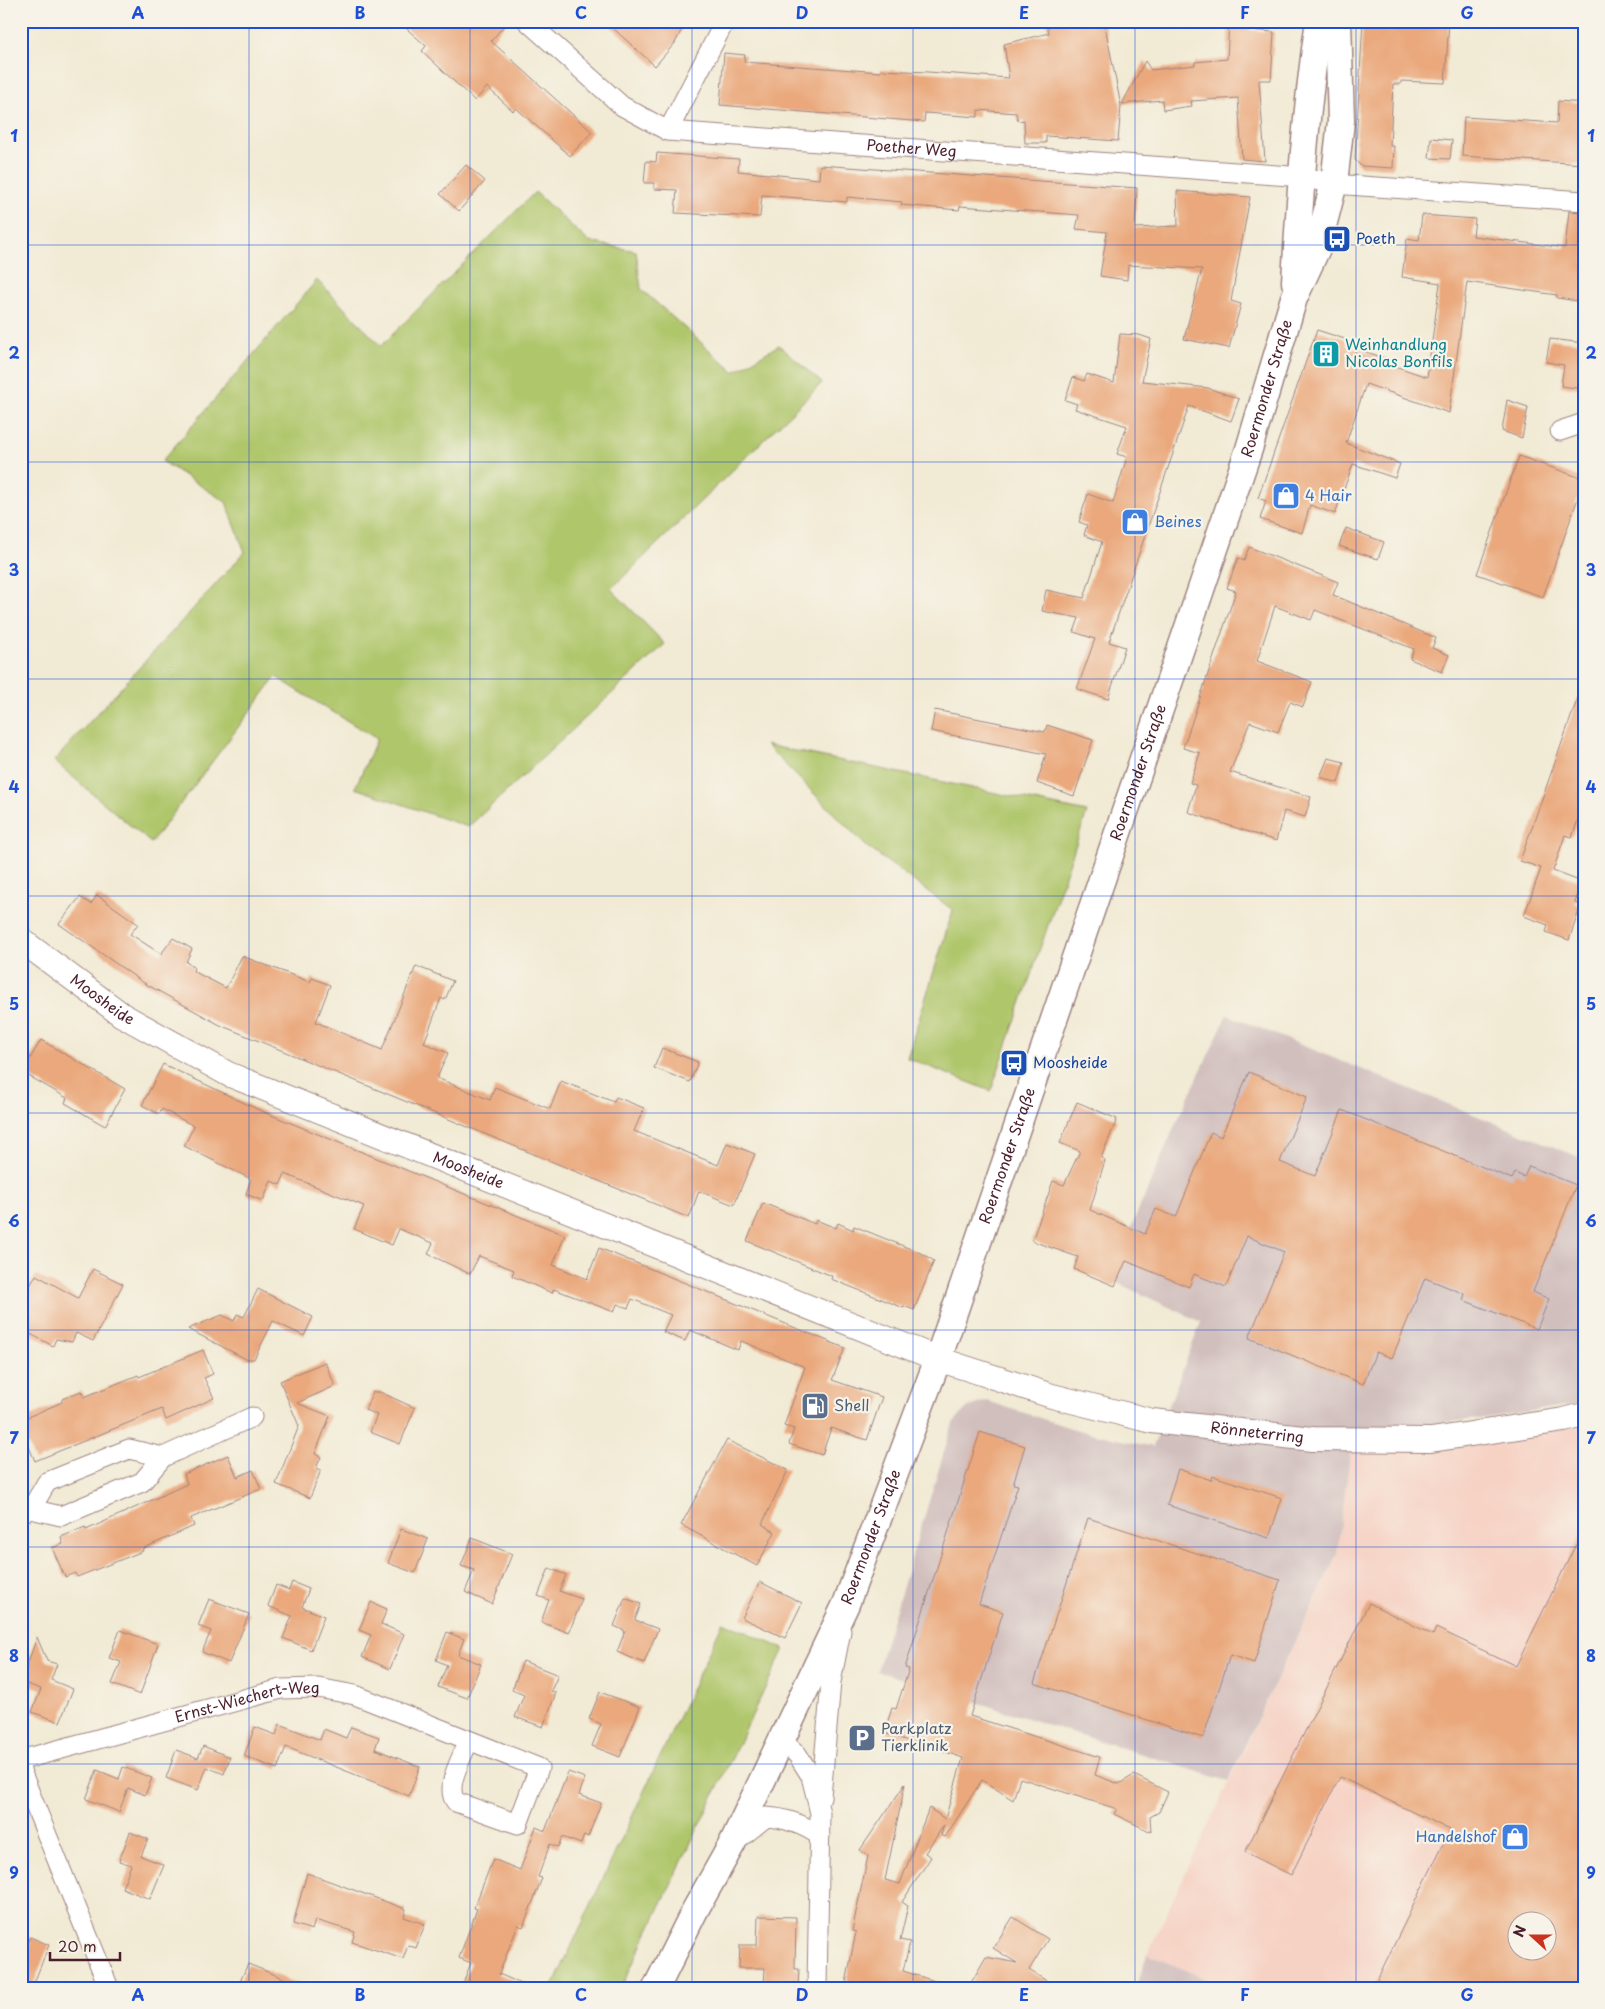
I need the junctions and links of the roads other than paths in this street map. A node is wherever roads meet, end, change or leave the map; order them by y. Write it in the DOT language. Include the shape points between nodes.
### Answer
graph roads {
  1 [pos="527,21"];
  2 [pos="725,21"];
  3 [pos="1319,21"];
  4 [pos="1338,21"];
  5 [pos="668,131"];
  6 [pos="1300,178"];
  7 [pos="1334,183"];
  8 [pos="1584,201"];
  9 [pos="1294,298"];
  10 [pos="1584,423"];
  11 [pos="1560,431"];
  12 [pos="21,940"];
  13 [pos="938,1359"];
  14 [pos="1584,1415"];
  15 [pos="252,1417"];
  16 [pos="163,1457"];
  17 [pos="26,1511"];
  18 [pos="846,1604"];
  19 [pos="468,1742"];
  20 [pos="783,1742"];
  21 [pos="21,1760"];
  22 [pos="21,1771"];
  23 [pos="820,1813"];
  24 [pos="820,1836"];
  25 [pos="732,1844"];
  26 [pos="109,1988"];
  27 [pos="656,1988"];
  28 [pos="817,1988"];
  1 -- 5 [label="street, Poether Weg" via="622,106"];
  2 -- 5 [label="street"];
  3 -- 6 [label="main road, Roermonder Straße"];
  4 -- 7 [label="main road, Roermonder Straße" via="1341,122"];
  5 -- 6 [label="street, Poether Weg"];
  6 -- 7 [label="street, Poether Weg"];
  6 -- 9 [label="main road, Roermonder Straße"];
  7 -- 8 [label="street"];
  7 -- 9 [label="main road, Roermonder Straße" via="1318,246"];
  9 -- 13 [label="main road, Roermonder Straße" via="1249,449"];
  10 -- 11 [label="street"];
  12 -- 13 [label="street, Moosheide" via="122,1015 228,1074"];
  13 -- 14 [label="street, Rönneterring" via="1052,1396 1152,1422 1312,1439 1431,1440"];
  13 -- 18 [label="main road, Roermonder Straße"];
  15 -- 16 [label="street"];
  16 -- 17 [label="street" via="142,1482 61,1516"];
  16 -- 17 [label="street" via="129,1449 47,1482"];
  18 -- 20 [label="main road, Roermonder Straße"];
  18 -- 23 [label="street" via="831,1682"];
  19 -- 19 [label="street, Ernst-Wiechert-Weg" via="539,1768 518,1824 456,1802 453,1798 451,1788"];
  19 -- 21 [label="street, Ernst-Wiechert-Weg" via="356,1695 318,1688 281,1689"];
  20 -- 23 [label="street" via="797,1754 811,1776"];
  20 -- 25 [label="main road, Roermonder Straße"];
  22 -- 26 [label="street"];
  23 -- 24 [label="street"];
  24 -- 25 [label="street" via="786,1818 766,1817"];
  24 -- 28 [label="street"];
  25 -- 27 [label="main road, Roermonder Straße"];
}
